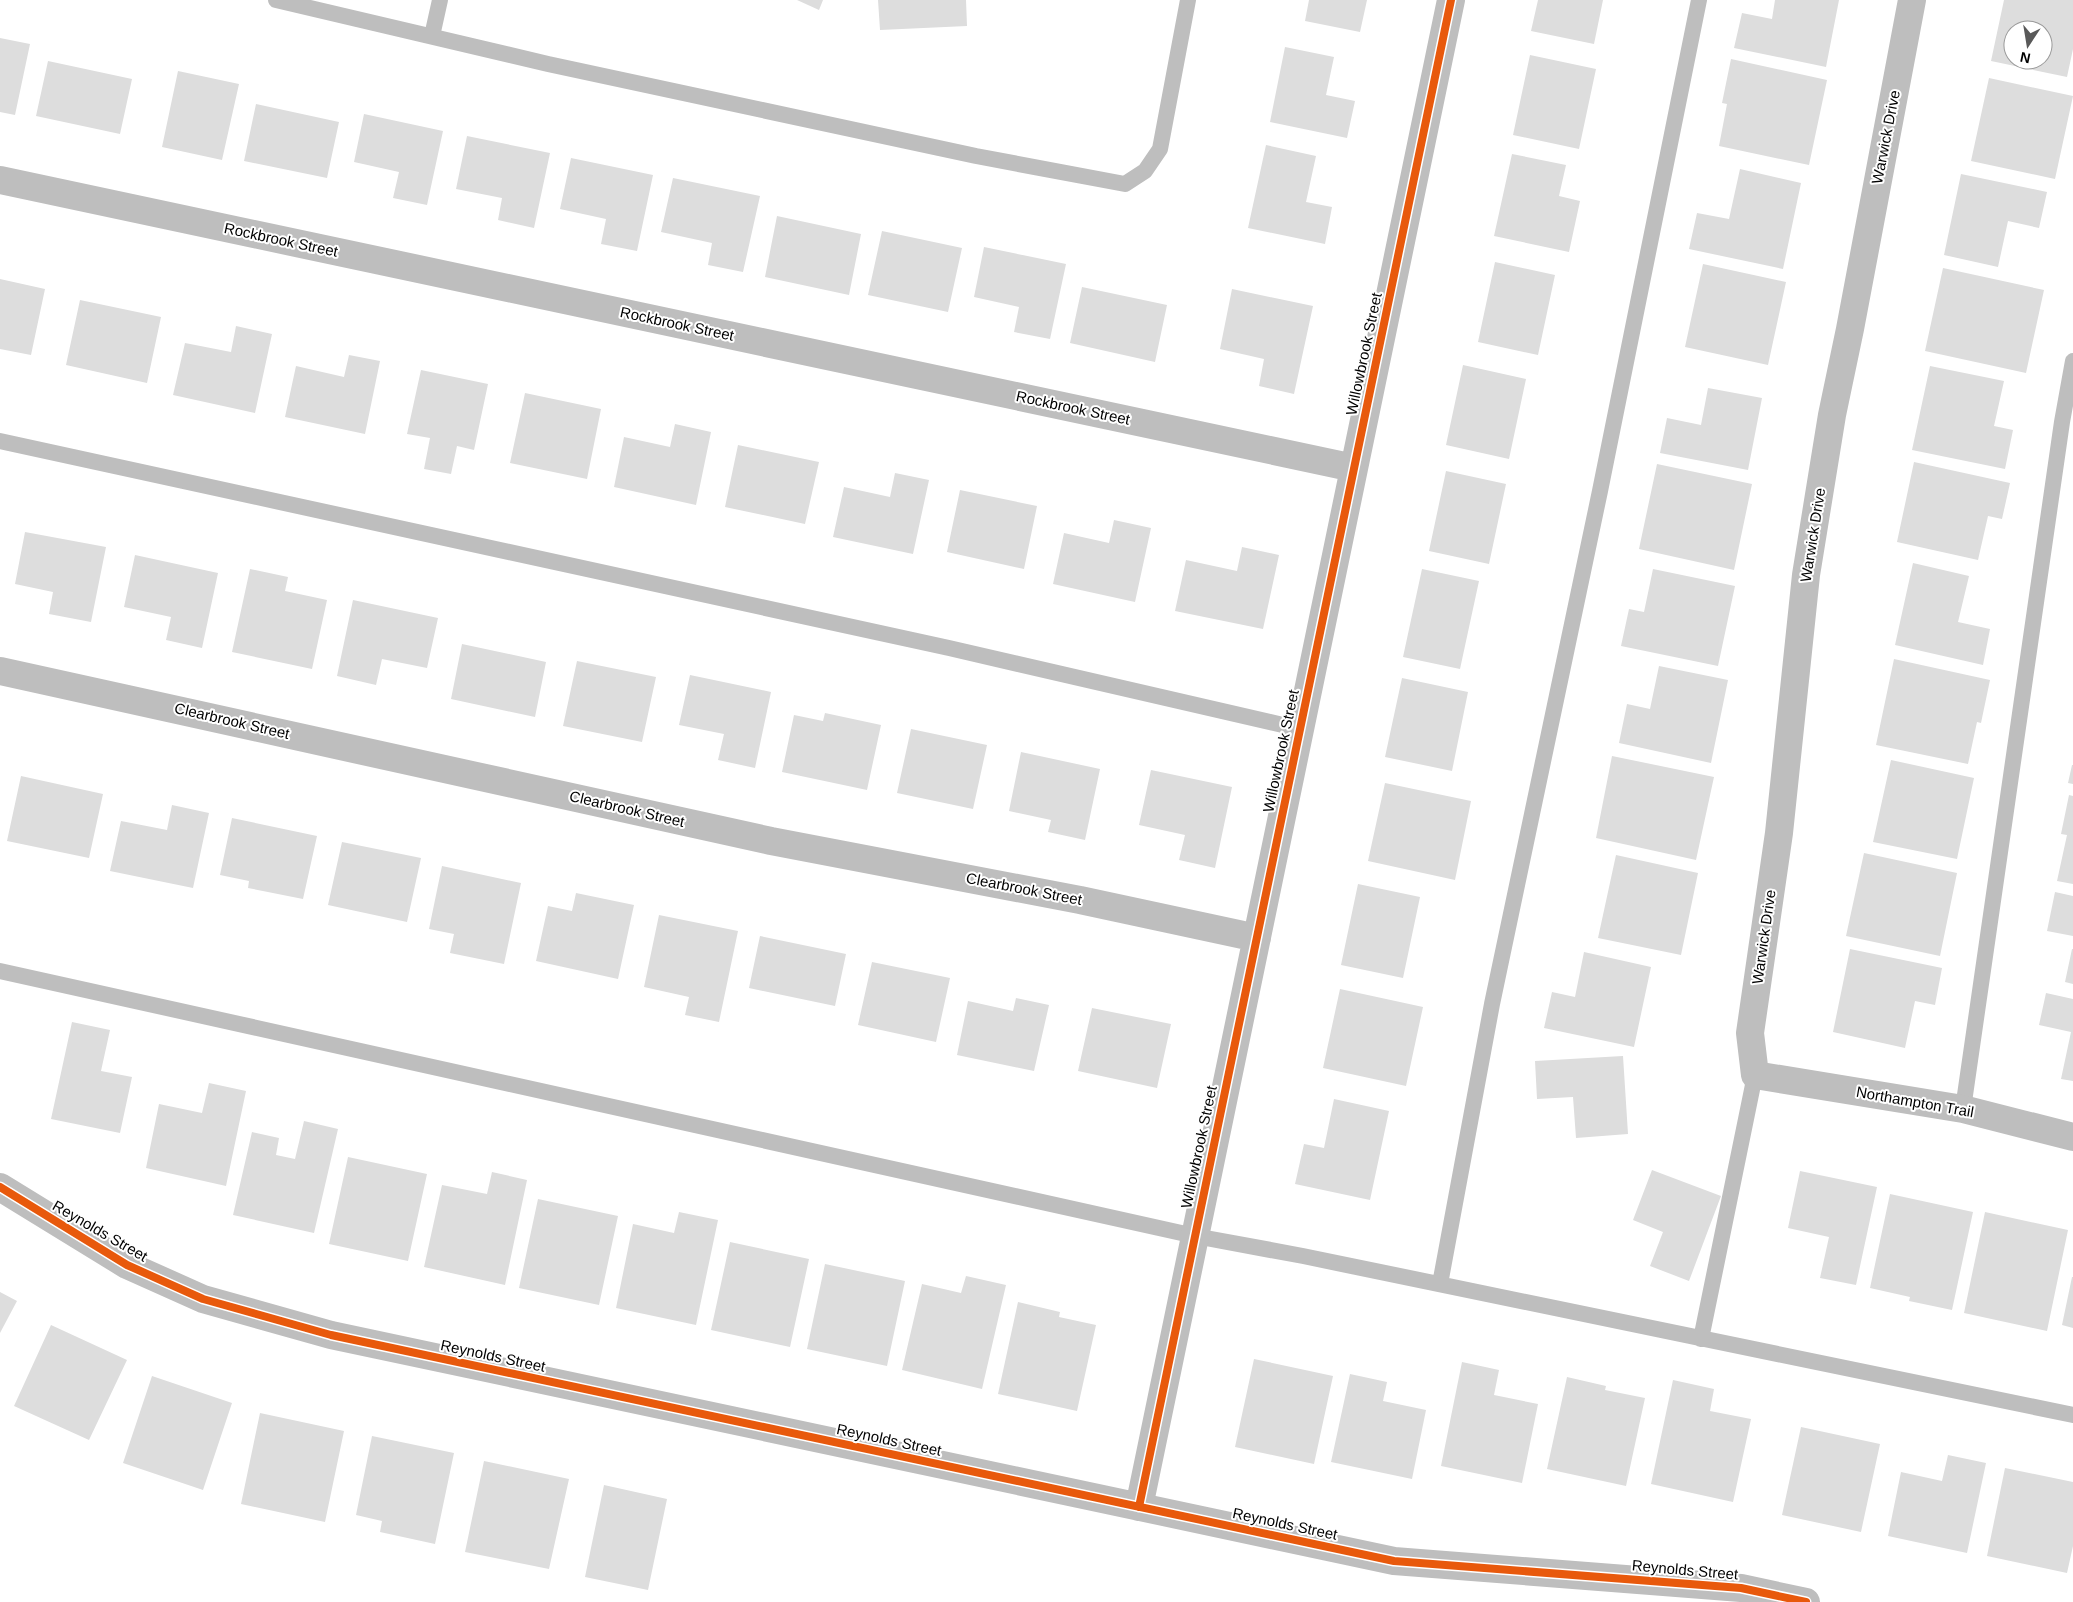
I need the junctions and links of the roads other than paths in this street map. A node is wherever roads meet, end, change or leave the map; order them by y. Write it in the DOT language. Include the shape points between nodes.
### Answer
graph roads {
  1 [pos="276,0"];
  2 [pos="440,0"];
  3 [pos="1188,0"];
  4 [pos="1451,0"];
  5 [pos="1699,0"];
  6 [pos="1912,0"];
  7 [pos="432,36"];
  8 [pos="0,180"];
  9 [pos="2073,361"];
  10 [pos="0,441"];
  11 [pos="1354,468"];
  12 [pos="0,671"];
  13 [pos="1300,729"];
  14 [pos="1256,938"];
  15 [pos="0,971"];
  16 [pos="1756,1075"];
  17 [pos="1963,1109"];
  18 [pos="2073,1137"];
  19 [pos="0,1187"];
  20 [pos="1195,1236"];
  21 [pos="1440,1284"];
  22 [pos="1702,1338"];
  23 [pos="2073,1415"];
  24 [pos="1139,1507"];
  25 [pos="1739,1595"];
  26 [pos="1806,1602"];
  1 -- 7 [label="lane"];
  2 -- 7 [label="lane"];
  3 -- 7 [label="lane" via="1160,149 1145,171 1125,184 917,143"];
  4 -- 11 [label="street, Willowbrook Street"];
  5 -- 21 [label="lane" via="1492,1004"];
  6 -- 16 [label="street, Warwick Drive" via="1832,415 1806,574 1779,832 1750,1033"];
  8 -- 11 [label="street, Rockbrook Street"];
  9 -- 17 [label="lane" via="2060,431"];
  10 -- 13 [label="lane" via="949,648"];
  11 -- 13 [label="street, Willowbrook Street"];
  12 -- 14 [label="street, Clearbrook Street" via="771,841 1080,900"];
  13 -- 14 [label="street, Willowbrook Street"];
  14 -- 20 [label="street, Willowbrook Street"];
  15 -- 20 [label="lane"];
  16 -- 17 [label="street, Northampton Trail"];
  16 -- 22 [label="lane"];
  17 -- 18 [label="street, Northampton Trail"];
  19 -- 24 [label="street, Reynolds Street" via="127,1265 203,1299 331,1335"];
  20 -- 21 [label="lane"];
  20 -- 24 [label="street, Willowbrook Street"];
  21 -- 22 [label="lane"];
  22 -- 23 [label="lane"];
  24 -- 25 [label="street, Reynolds Street" via="1394,1561"];
  25 -- 26 [label="street, Reynolds Street"];
}
